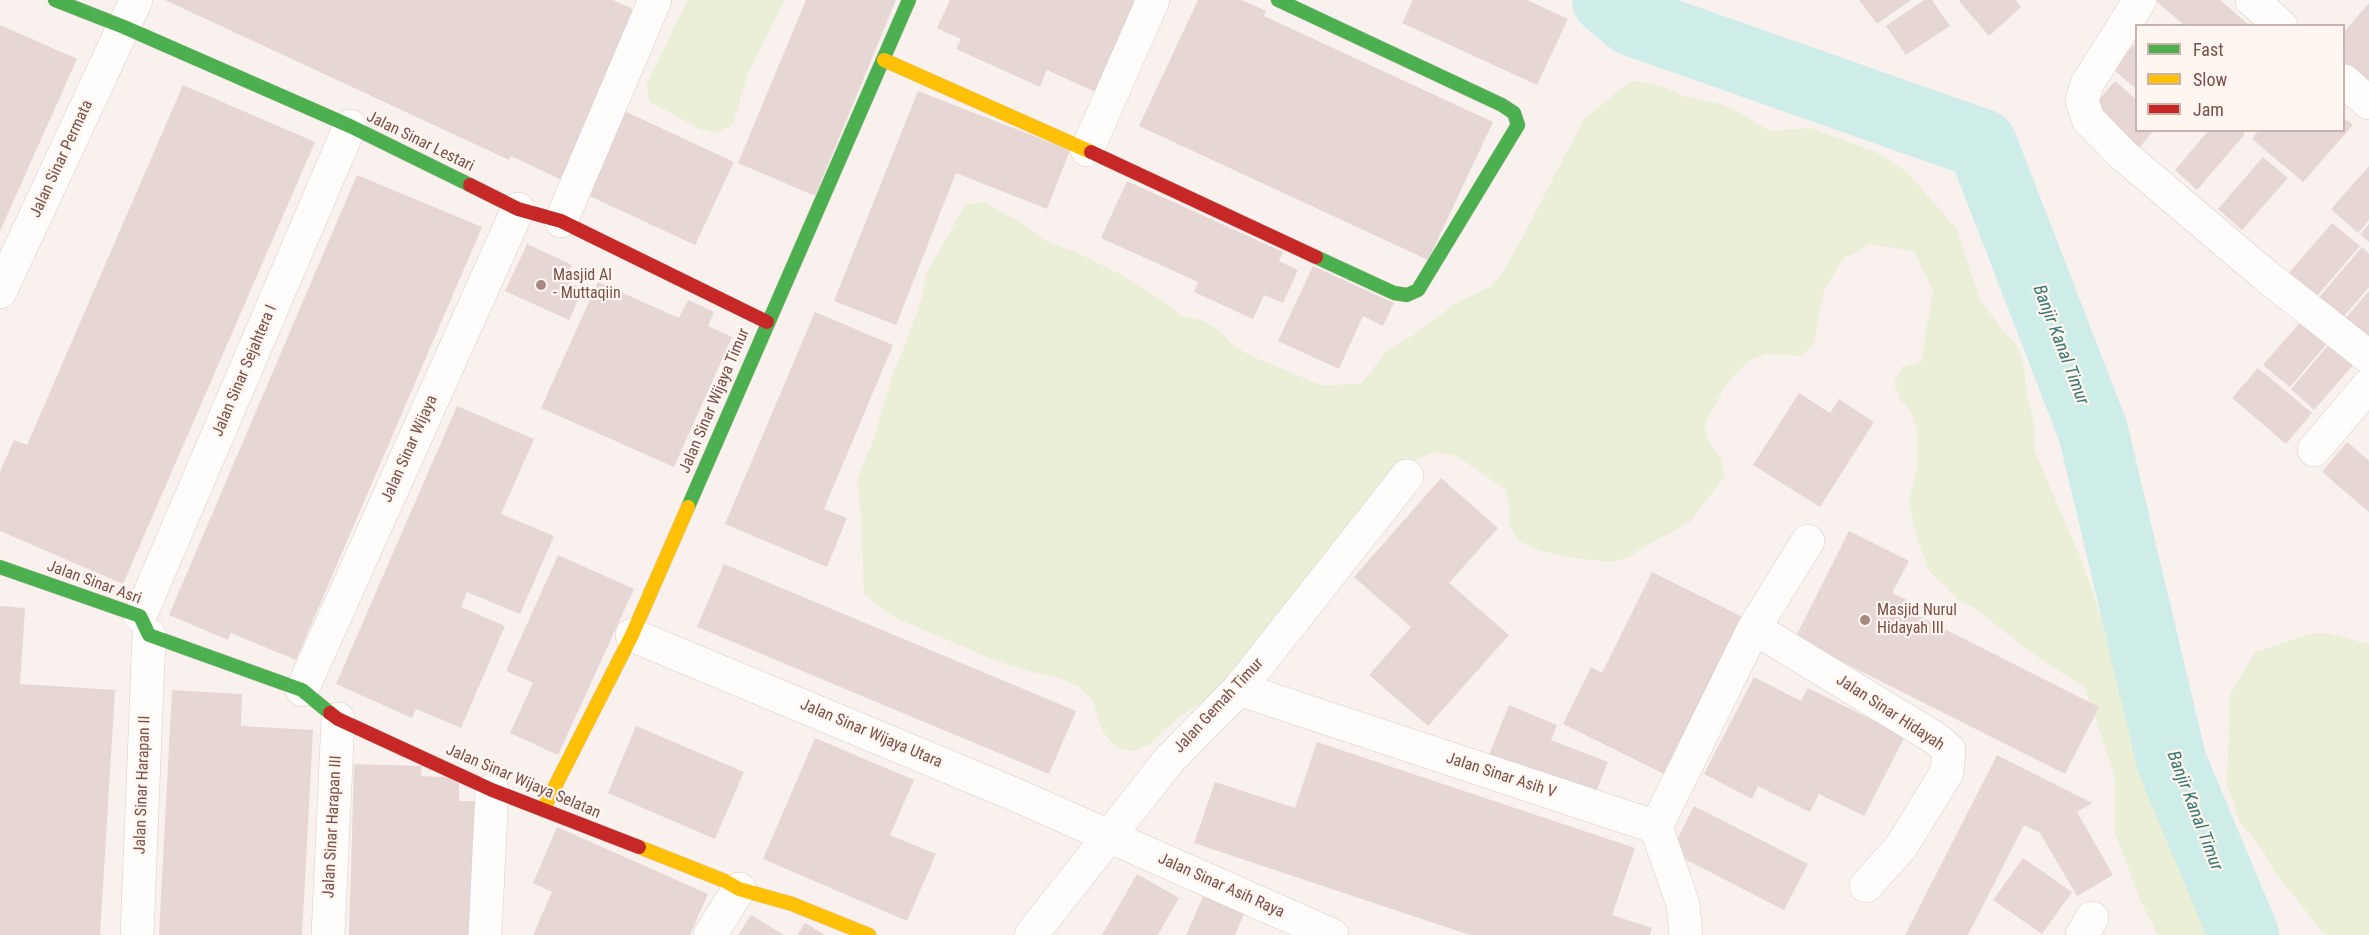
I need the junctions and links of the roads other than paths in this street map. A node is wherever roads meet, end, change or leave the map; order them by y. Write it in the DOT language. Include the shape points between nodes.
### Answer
graph roads {
  1 [pos="55,0"];
  2 [pos="909,0"];
  3 [pos="1153,0"];
  4 [pos="1278,0"];
  5 [pos="2140,0"];
  6 [pos="2252,0"];
  7 [pos="655,3"];
  8 [pos="130,14"];
  9 [pos="2279,24"];
  10 [pos="884,60"];
  11 [pos="2345,83"];
  12 [pos="2369,104"];
  13 [pos="350,126"];
  14 [pos="1087,150"];
  15 [pos="518,209"];
  16 [pos="561,221"];
  17 [pos="1,286"];
  18 [pos="768,322"];
  19 [pos="2369,357"];
  20 [pos="2369,385"];
  21 [pos="2314,450"];
  22 [pos="1407,476"];
  23 [pos="1808,541"];
  24 [pos="0,567"];
  25 [pos="144,625"];
  26 [pos="1754,628"];
  27 [pos="632,634"];
  28 [pos="1239,689"];
  29 [pos="302,690"];
  30 [pos="338,718"];
  31 [pos="492,790"];
  32 [pos="543,810"];
  33 [pos="1656,827"];
  34 [pos="1109,837"];
  35 [pos="1866,886"];
  36 [pos="739,889"];
  37 [pos="138,935"];
  38 [pos="328,935"];
  39 [pos="485,935"];
  40 [pos="710,935"];
  41 [pos="870,935"];
  42 [pos="1031,935"];
  43 [pos="1332,935"];
  44 [pos="1686,935"];
  1 -- 8 [label="street, Jalan Sinar Lestari"];
  2 -- 10 [label="street, Jalan Sinar Wijaya Timur"];
  3 -- 14 [label="street"];
  4 -- 14 [label="street" via="1514,113 1518,125 1418,290 1407,295 1394,293"];
  5 -- 19 [label="street" via="2087,84 2082,101 2088,119 2122,154"];
  6 -- 9 [label="street"];
  7 -- 16 [label="street"];
  8 -- 13 [label="street, Jalan Sinar Lestari"];
  8 -- 17 [label="street, Jalan Sinar Permata"];
  10 -- 14 [label="street"];
  10 -- 18 [label="street, Jalan Sinar Wijaya Timur"];
  11 -- 12 [label="street"];
  13 -- 15 [label="street, Jalan Sinar Lestari"];
  13 -- 25 [label="street, Jalan Sinar Sejahtera I"];
  15 -- 16 [label="street, Jalan Sinar Lestari"];
  15 -- 29 [label="street, Jalan Sinar Wijaya"];
  16 -- 18 [label="street, Jalan Sinar Lestari"];
  18 -- 27 [label="street, Jalan Sinar Wijaya Timur"];
  20 -- 21 [label="street"];
  22 -- 28 [label="street, Jalan Gemah Timur"];
  23 -- 26 [label="street"];
  24 -- 25 [label="street, Jalan Sinar Asri"];
  25 -- 29 [label="street, Jalan Sinar Asri"];
  25 -- 37 [label="street, Jalan Sinar Harapan II"];
  26 -- 33 [label="street"];
  26 -- 35 [label="street, Jalan Sinar Hidayah" via="1949,750 1947,772 1901,847"];
  27 -- 32 [label="street, Jalan Sinar Wijaya Timur"];
  27 -- 34 [label="street, Jalan Sinar Wijaya Utara"];
  28 -- 33 [label="street, Jalan Sinar Asih V"];
  28 -- 34 [label="street, Jalan Gemah Timur" via="1170,759"];
  29 -- 30 [label="street, Jalan Sinar Wijaya Selatan"];
  30 -- 31 [label="street, Jalan Sinar Wijaya Selatan"];
  30 -- 38 [label="street, Jalan Sinar Harapan III"];
  31 -- 32 [label="street, Jalan Sinar Wijaya Selatan"];
  31 -- 39 [label="street"];
  32 -- 36 [label="street, Jalan Sinar Wijaya Selatan"];
  33 -- 44 [label="street" via="1683,904"];
  34 -- 42 [label="street, Jalan Gemah Timur"];
  34 -- 43 [label="street, Jalan Sinar Asih Raya"];
  36 -- 40 [label="street"];
  36 -- 41 [label="street, Jalan Sinar Wijaya Selatan" via="792,904"];
}
